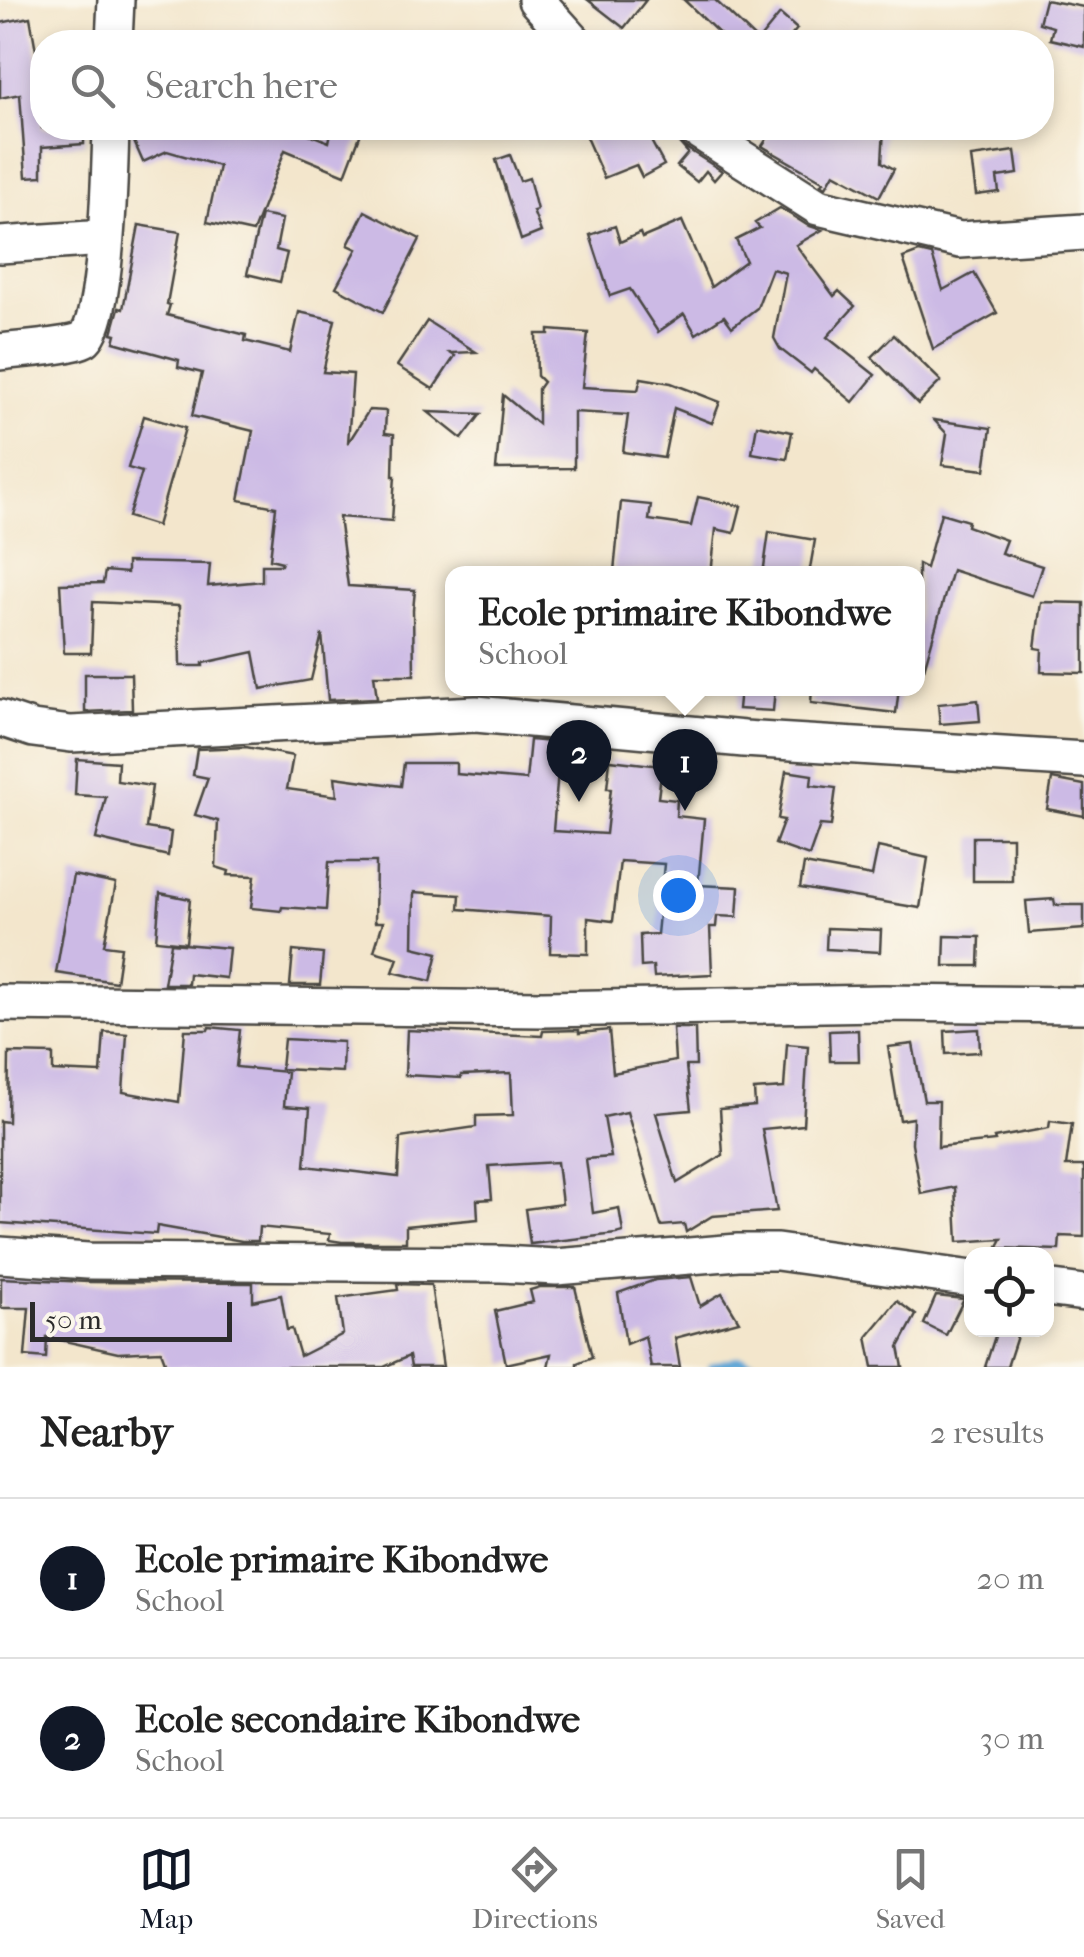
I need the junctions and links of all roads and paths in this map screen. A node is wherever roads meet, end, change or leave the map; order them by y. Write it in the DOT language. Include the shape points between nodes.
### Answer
graph roads {
  1 [pos="116,0"];
  2 [pos="536,0"];
  3 [pos="115,30"];
  4 [pos="563,30"];
  5 [pos="111,140"];
  6 [pos="713,140"];
  7 [pos="1084,232"];
  8 [pos="105,238"];
  9 [pos="0,244"];
  10 [pos="0,352"];
  11 [pos="0,718"];
  12 [pos="1084,760"];
  13 [pos="0,1003"];
  14 [pos="1084,1005"];
  15 [pos="0,1255"];
  16 [pos="964,1278"];
  17 [pos="1054,1289"];
  18 [pos="1084,1292"];
  1 -- 3 [label="street"];
  2 -- 4 [label="street"];
  5 -- 8 [label="street"];
  6 -- 7 [label="street" via="818,207 960,240"];
  8 -- 9 [label="street"];
  8 -- 10 [label="street" via="94,323 85,338"];
  11 -- 12 [label="street" via="71,734 476,714"];
  13 -- 14 [label="street"];
  15 -- 16 [label="street" via="556,1267 758,1252"];
  17 -- 18 [label="street"];
}
